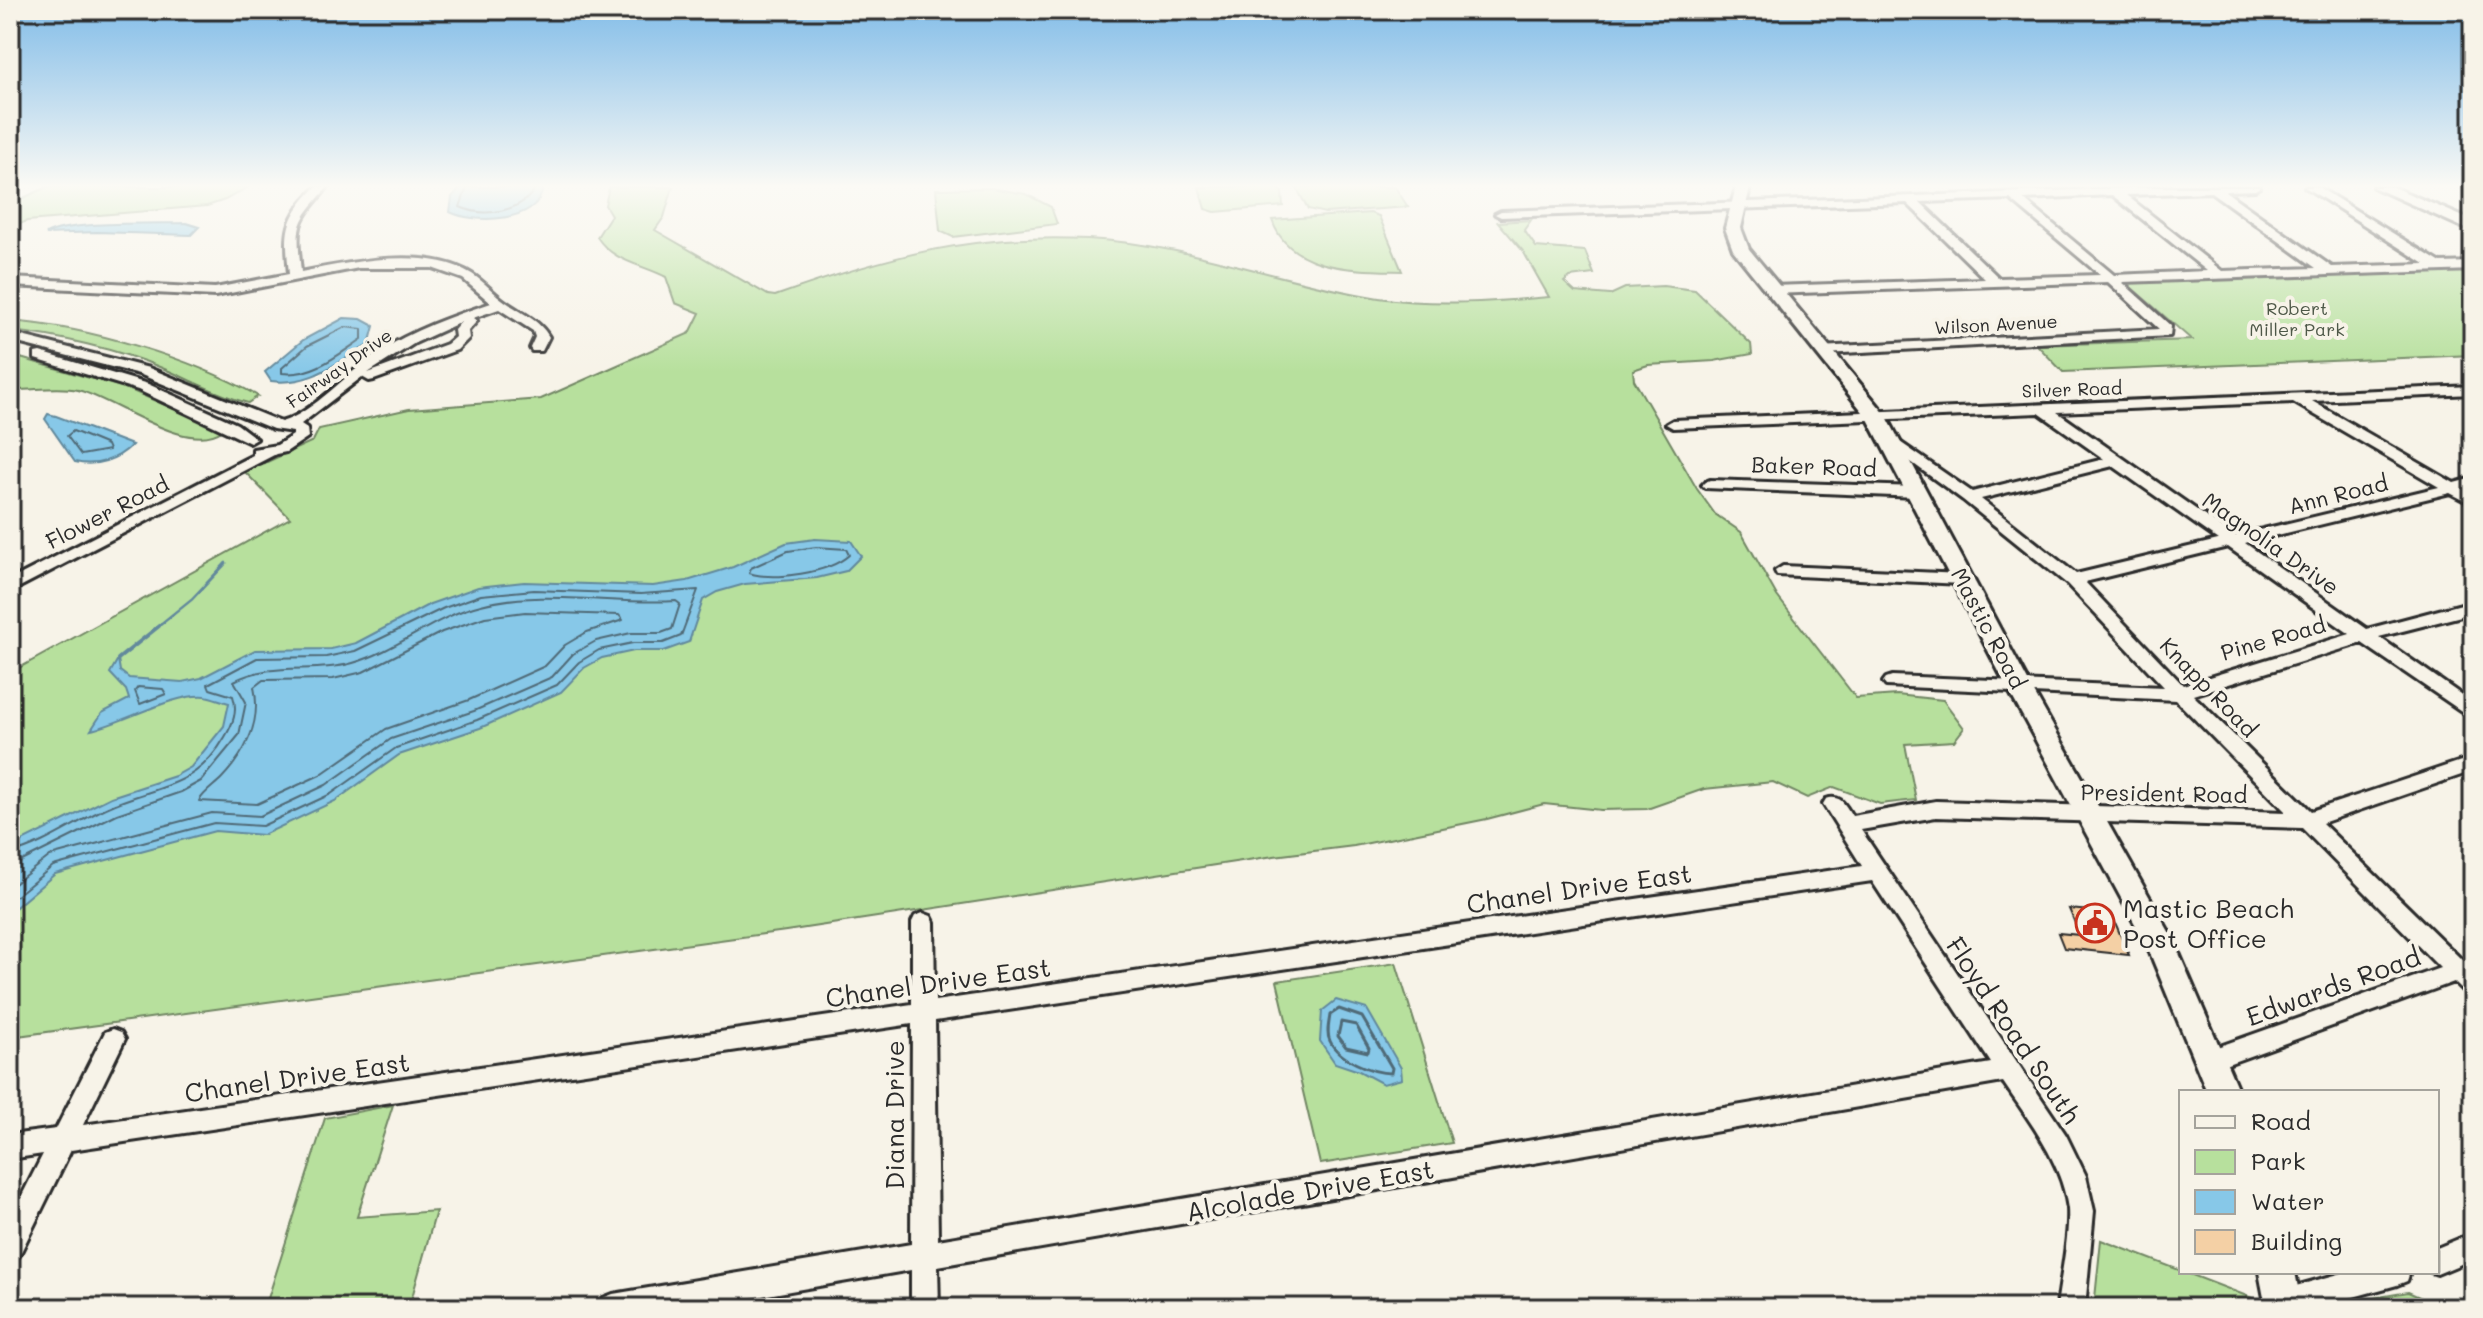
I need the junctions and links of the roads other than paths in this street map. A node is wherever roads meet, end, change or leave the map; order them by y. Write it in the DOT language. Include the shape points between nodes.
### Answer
graph roads {
  1 [pos="293,249"];
  2 [pos="1742,249"];
  3 [pos="1961,249"];
  4 [pos="2076,249"];
  5 [pos="2186,249"];
  6 [pos="2297,249"];
  7 [pos="2408,249"];
  8 [pos="2473,266"];
  9 [pos="2438,267"];
  10 [pos="2329,271"];
  11 [pos="2218,274"];
  12 [pos="295,276"];
  13 [pos="2111,278"];
  14 [pos="10,282"];
  15 [pos="1995,282"];
  16 [pos="1771,290"];
  17 [pos="503,306"];
  18 [pos="455,327"];
  19 [pos="10,337"];
  20 [pos="537,348"];
  21 [pos="10,349"];
  22 [pos="1824,350"];
  23 [pos="2473,390"];
  24 [pos="2294,397"];
  25 [pos="2043,409"];
  26 [pos="1876,415"];
  27 [pos="1673,424"];
  28 [pos="289,428"];
  29 [pos="249,443"];
  30 [pos="1892,443"];
  31 [pos="270,452"];
  32 [pos="2114,461"];
  33 [pos="223,475"];
  34 [pos="2473,483"];
  35 [pos="1710,485"];
  36 [pos="2454,488"];
  37 [pos="1917,492"];
  38 [pos="1969,497"];
  39 [pos="2473,500"];
  40 [pos="2233,542"];
  41 [pos="1783,571"];
  42 [pos="1962,579"];
  43 [pos="2073,580"];
  44 [pos="11,586"];
  45 [pos="2473,607"];
  46 [pos="2363,636"];
  47 [pos="1892,682"];
  48 [pos="2020,689"];
  49 [pos="2181,694"];
  50 [pos="2473,712"];
  51 [pos="2473,764"];
  52 [pos="1833,804"];
  53 [pos="2093,816"];
  54 [pos="2307,820"];
  55 [pos="1847,825"];
  56 [pos="1875,872"];
  57 [pos="923,922"];
  58 [pos="2468,975"];
  59 [pos="924,1013"];
  60 [pos="113,1039"];
  61 [pos="2211,1059"];
  62 [pos="2007,1071"];
  63 [pos="2222,1090"];
  64 [pos="63,1139"];
  65 [pos="10,1147"];
  66 [pos="2473,1246"];
  67 [pos="10,1247"];
  68 [pos="925,1255"];
  69 [pos="2439,1260"];
  70 [pos="2388,1274"];
  71 [pos="2284,1298"];
  72 [pos="613,1308"];
  73 [pos="925,1308"];
  74 [pos="2071,1308"];
  1 -- 12 [label="street"];
  2 -- 16 [label="main road, Mastic Road"];
  3 -- 15 [label="street"];
  4 -- 13 [label="street"];
  5 -- 11 [label="street"];
  6 -- 10 [label="street"];
  7 -- 9 [label="street"];
  8 -- 9 [label="street"];
  9 -- 10 [label="street"];
  10 -- 11 [label="street"];
  11 -- 13 [label="street"];
  12 -- 14 [label="street" via="215,292"];
  12 -- 17 [label="street" via="359,264 433,264 467,276"];
  13 -- 15 [label="street"];
  13 -- 22 [label="street, Wilson Avenue" via="2165,333"];
  15 -- 16 [label="street"];
  16 -- 22 [label="main road, Mastic Road"];
  17 -- 18 [label="street, Fairway Drive"];
  17 -- 18 [label="street, Fairway Drive"];
  17 -- 20 [label="street" via="538,329 542,337"];
  18 -- 28 [label="street, Fairway Drive" via="395,356"];
  18 -- 28 [label="street, Fairway Drive" via="379,358"];
  19 -- 28 [label="street" via="144,371"];
  21 -- 29 [label="street" via="127,380 232,427"];
  22 -- 26 [label="main road, Mastic Road"];
  23 -- 24 [label="street, Silver Road"];
  24 -- 25 [label="street, Silver Road"];
  24 -- 36 [label="street"];
  25 -- 26 [label="street, Silver Road"];
  25 -- 32 [label="street, Magnolia Drive"];
  26 -- 27 [label="street, Silver Road"];
  26 -- 30 [label="main road, Mastic Road"];
  28 -- 29 [label="street"];
  28 -- 31 [label="street, Flower Road" via="291,445"];
  29 -- 31 [label="street" via="255,452"];
  29 -- 33 [label="street, Flower Road"];
  30 -- 37 [label="main road, Mastic Road"];
  30 -- 38 [label="street, Knapp Road"];
  31 -- 33 [label="street, Flower Road"];
  32 -- 38 [label="street"];
  32 -- 40 [label="street, Magnolia Drive"];
  33 -- 44 [label="street, Flower Road"];
  34 -- 36 [label="street, Ann Road"];
  35 -- 37 [label="street, Baker Road"];
  36 -- 39 [label="street"];
  36 -- 40 [label="street, Ann Road"];
  37 -- 42 [label="main road, Mastic Road"];
  38 -- 43 [label="street, Knapp Road"];
  40 -- 43 [label="street, Ann Road"];
  40 -- 46 [label="street, Magnolia Drive"];
  41 -- 42 [label="street"];
  42 -- 48 [label="main road, Mastic Road"];
  43 -- 49 [label="street, Knapp Road"];
  45 -- 46 [label="street, Pine Road"];
  46 -- 49 [label="street, Pine Road"];
  46 -- 50 [label="street, Magnolia Drive"];
  47 -- 48 [label="street, Pine Road"];
  48 -- 49 [label="street, Pine Road"];
  48 -- 53 [label="main road, Mastic Road"];
  49 -- 54 [label="street, Knapp Road"];
  51 -- 54 [label="street, President Road"];
  52 -- 55 [label="street, Floyd Road South"];
  53 -- 54 [label="street, President Road"];
  53 -- 55 [label="street, President Road" via="1936,809"];
  53 -- 61 [label="main road, Mastic Road" via="2162,946"];
  54 -- 58 [label="street, Knapp Road"];
  55 -- 56 [label="street, Floyd Road South"];
  56 -- 59 [label="street, Chanel Drive East"];
  56 -- 62 [label="street, Floyd Road South"];
  57 -- 59 [label="street, Diana Drive"];
  58 -- 61 [label="street, Edwards Road"];
  59 -- 64 [label="street, Chanel Drive East"];
  59 -- 68 [label="street, Diana Drive"];
  60 -- 64 [label="street"];
  61 -- 63 [label="main road, Mastic Road"];
  62 -- 68 [label="street, Alcolade Drive East"];
  62 -- 74 [label="street, Floyd Road South" via="2057,1143 2073,1176 2081,1211"];
  64 -- 65 [label="street, Chanel Drive East"];
  64 -- 67 [label="street"];
  66 -- 69 [label="street"];
  68 -- 72 [label="street, Alcolade Drive East"];
  68 -- 73 [label="street, Diana Drive"];
  70 -- 71 [label="street"];
}
